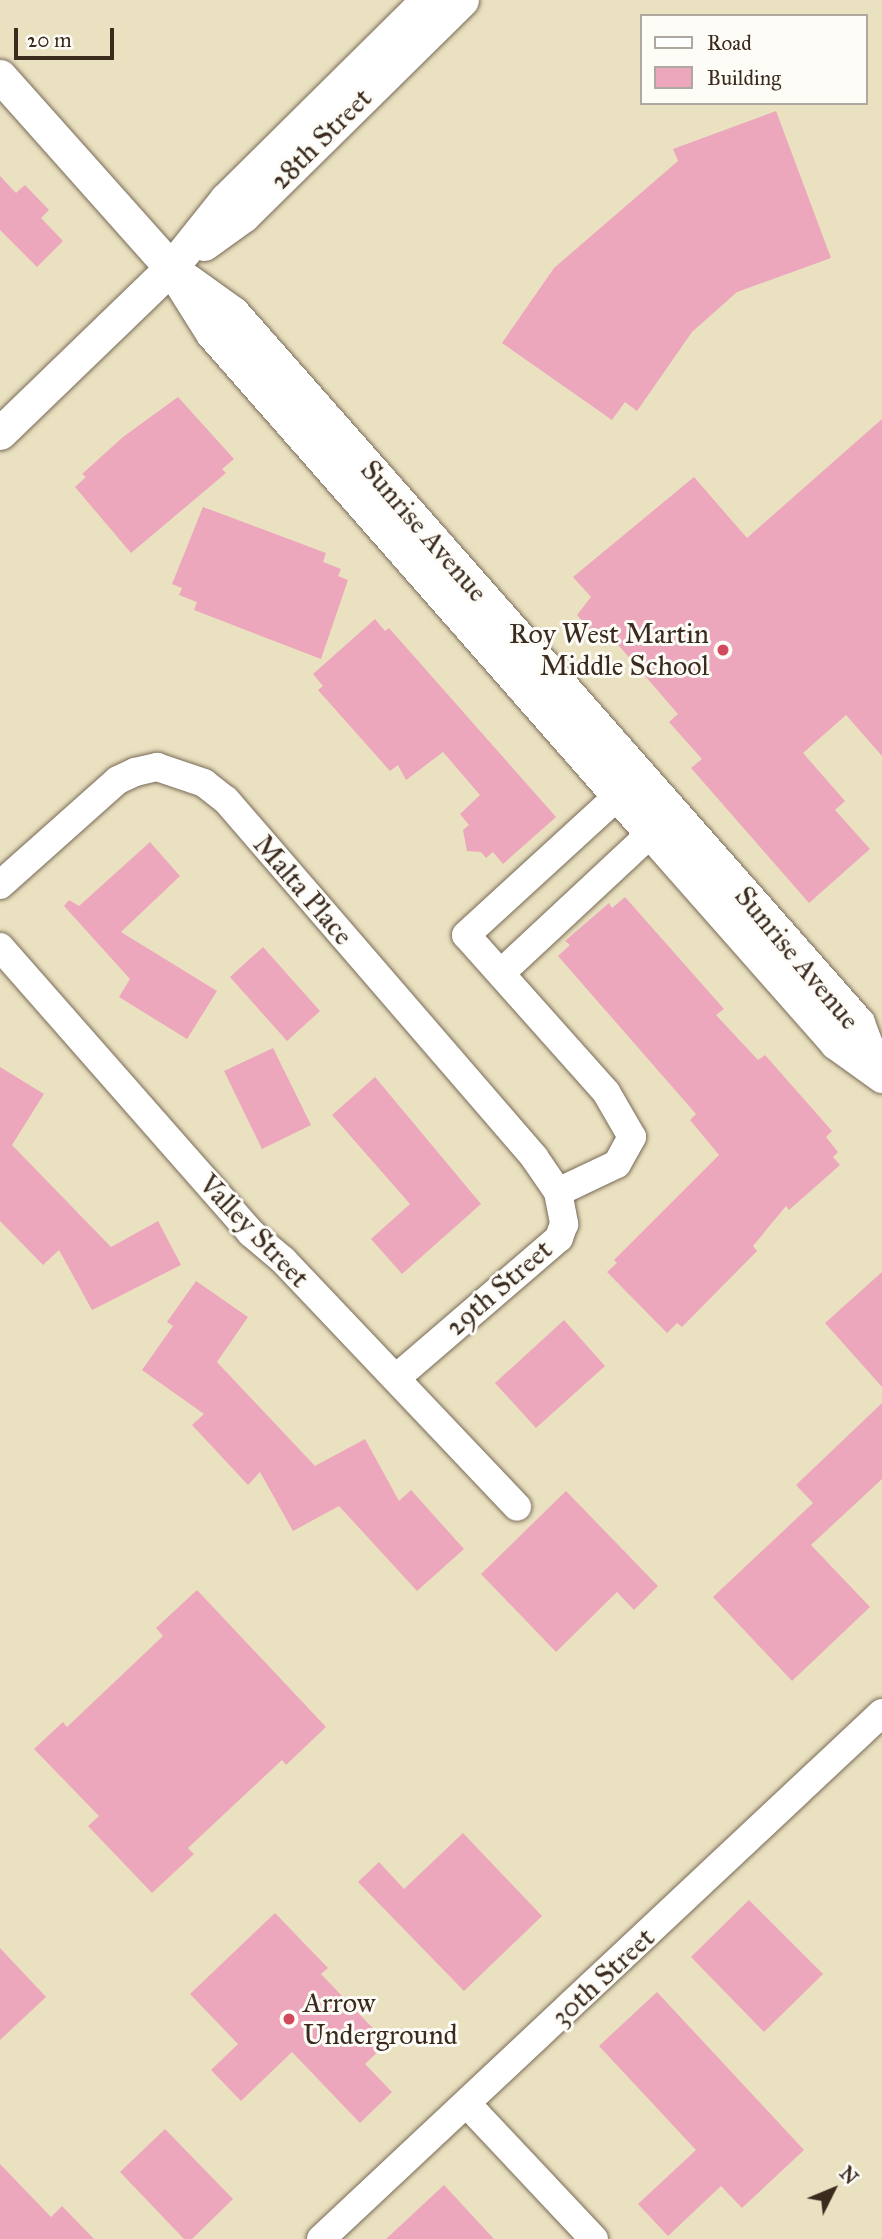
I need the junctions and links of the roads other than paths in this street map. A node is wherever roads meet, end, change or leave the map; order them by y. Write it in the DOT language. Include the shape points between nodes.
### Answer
graph roads {
  1 [pos="427,0"];
  2 [pos="462,0"];
  3 [pos="0,76"];
  4 [pos="171,268"];
  5 [pos="0,433"];
  6 [pos="629,786"];
  7 [pos="662,823"];
  8 [pos="0,885"];
  9 [pos="0,947"];
  10 [pos="501,973"];
  11 [pos="878,1072"];
  12 [pos="558,1192"];
  13 [pos="396,1378"];
  14 [pos="517,1507"];
  15 [pos="882,1713"];
  16 [pos="468,2105"];
  17 [pos="321,2239"];
  18 [pos="594,2239"];
  1 -- 4 [label="street, 28th Street" via="226,199"];
  2 -- 4 [label="street, 28th Street" via="244,215"];
  3 -- 4 [label="street, Sunrise Avenue"];
  4 -- 5 [label="street, 28th Street"];
  4 -- 6 [label="street, Sunrise Avenue" via="212,333"];
  6 -- 7 [label="street, Sunrise Avenue"];
  6 -- 10 [label="street" via="466,935"];
  7 -- 10 [label="street"];
  7 -- 11 [label="street, Sunrise Avenue" via="836,1043"];
  8 -- 12 [label="street, Malta Place" via="118,780 158,766 204,783 226,800 534,1157"];
  9 -- 13 [label="street, Valley Street" via="251,1233 283,1260"];
  10 -- 12 [label="street" via="606,1092 632,1137 617,1164"];
  12 -- 13 [label="street, 29th Street" via="564,1224 559,1238"];
  13 -- 14 [label="street, Valley Street"];
  15 -- 16 [label="street, 30th Street"];
  16 -- 17 [label="street, 30th Street"];
  16 -- 18 [label="street"];
}
